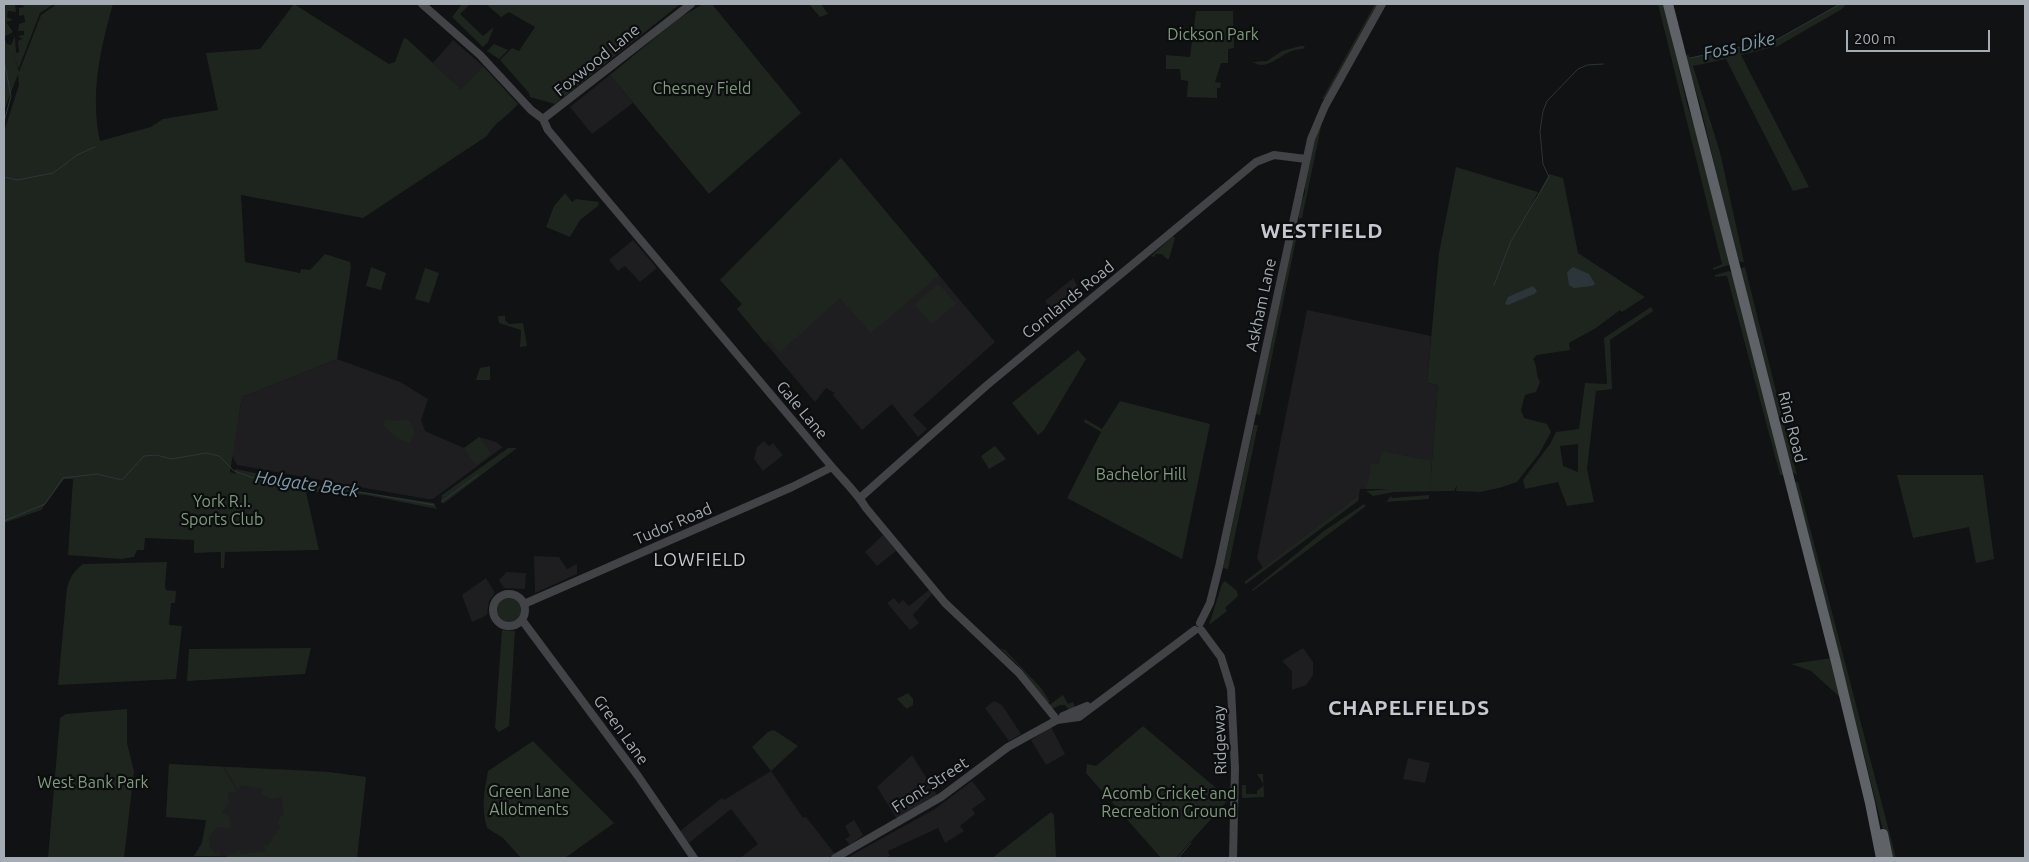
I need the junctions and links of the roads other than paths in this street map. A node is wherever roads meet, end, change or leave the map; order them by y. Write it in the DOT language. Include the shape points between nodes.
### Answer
graph roads {
  1 [pos="422,4"];
  2 [pos="691,4"];
  3 [pos="1382,4"];
  4 [pos="1668,4"];
  5 [pos="543,119"];
  6 [pos="1306,159"];
  7 [pos="832,467"];
  8 [pos="861,497"];
  9 [pos="524,604"];
  10 [pos="522,620"];
  11 [pos="1199,627"];
  12 [pos="1054,719"];
  13 [pos="1874,821"];
  14 [pos="694,858"];
  15 [pos="835,858"];
  16 [pos="1233,858"];
  17 [pos="1881,858"];
  18 [pos="1888,858"];
  1 -- 5 [label="street, Gale Lane" via="480,55"];
  2 -- 5 [label="street, Foxwood Lane"];
  3 -- 6 [label="street, Askham Lane" via="1325,106"];
  4 -- 13 [label="highway, Ring Road"];
  5 -- 7 [label="street, Gale Lane" via="548,130"];
  6 -- 8 [label="street, Cornlands Road" via="1274,155 1256,162 986,386"];
  6 -- 11 [label="street, Askham Lane" via="1219,567 1210,603"];
  7 -- 8 [label="street, Gale Lane"];
  7 -- 9 [label="street, Tudor Road"];
  8 -- 12 [label="street, Gale Lane" via="866,508 945,603 1028,682"];
  9 -- 10 [label="street" via="526,612"];
  9 -- 10 [label="street" via="518,596 509,594 499,598 494,607 494,617 504,626 513,626"];
  10 -- 14 [label="street, Green Lane" via="638,776"];
  11 -- 12 [label="street, Askham Lane" via="1097,701"];
  11 -- 16 [label="street, Ridgeway" via="1221,657 1231,689 1235,768"];
  12 -- 15 [label="street, Front Street" via="1008,747 941,797"];
  13 -- 17 [label="highway, Ring Road"];
  13 -- 18 [label="highway" via="1883,832"];
}
